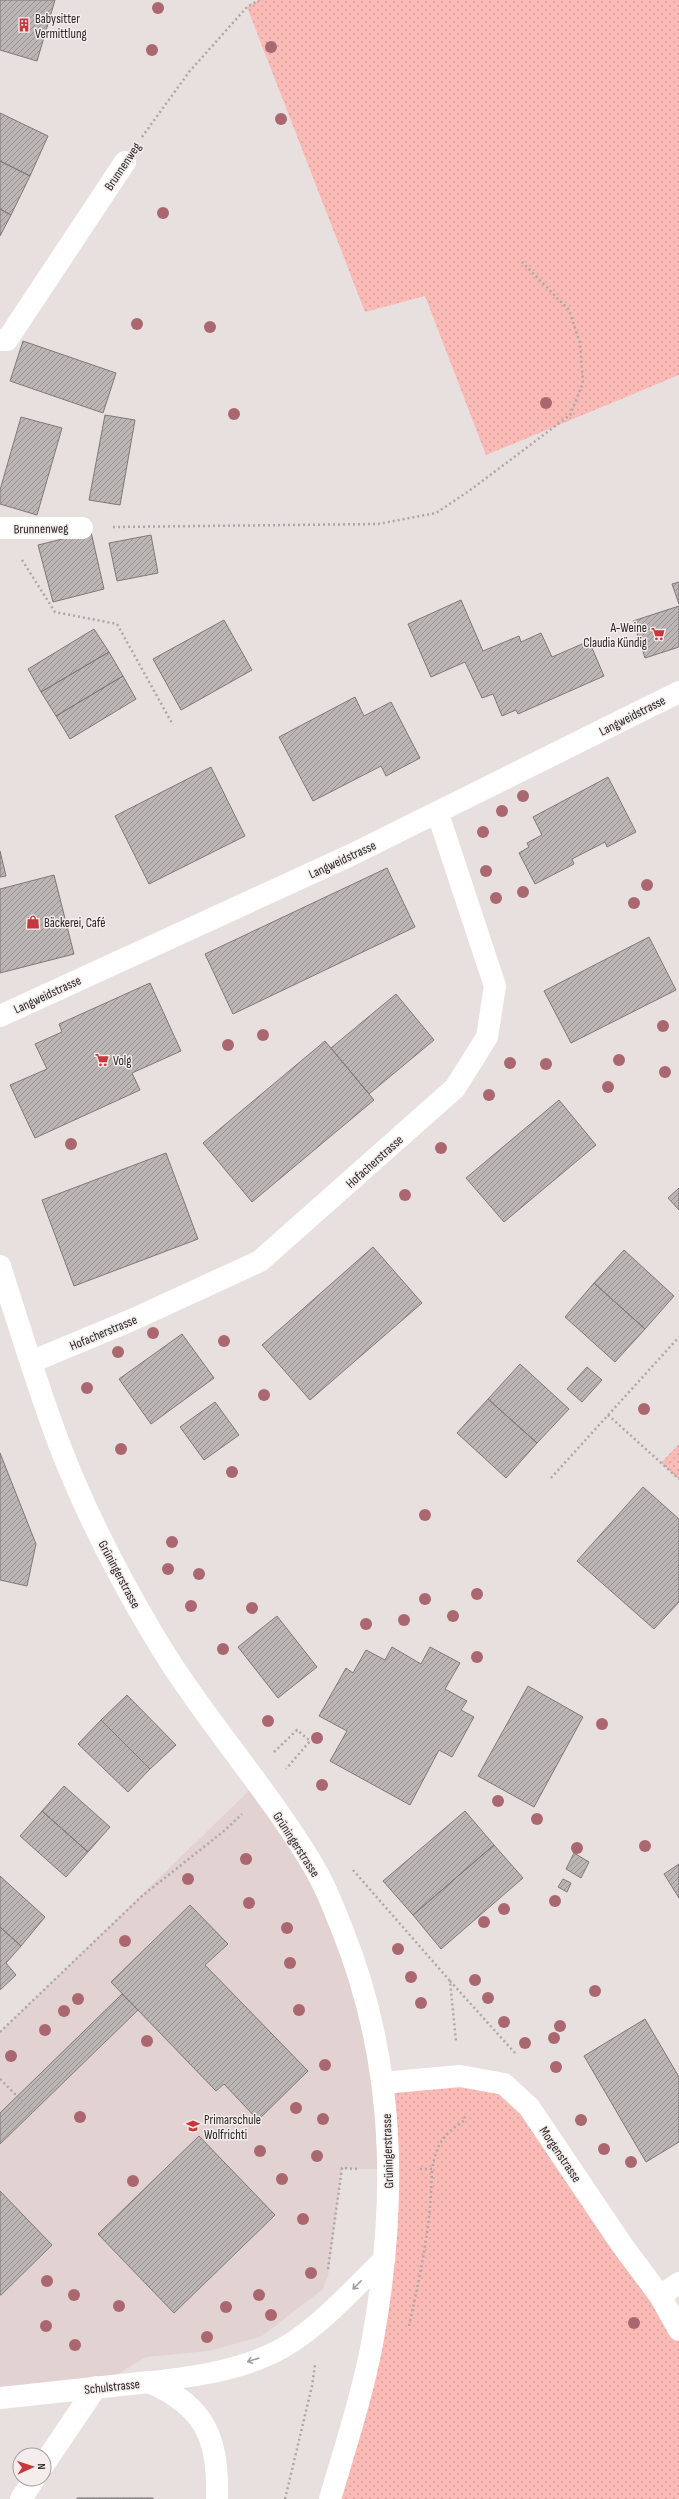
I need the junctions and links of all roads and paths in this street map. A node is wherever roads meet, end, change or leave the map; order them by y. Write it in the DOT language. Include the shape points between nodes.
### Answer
graph roads {
  1 [pos="259,0"];
  2 [pos="125,162"];
  3 [pos="521,261"];
  4 [pos="0,340"];
  5 [pos="82,528"];
  6 [pos="1,529"];
  7 [pos="679,692"];
  8 [pos="172,725"];
  9 [pos="438,814"];
  10 [pos="0,1016"];
  11 [pos="0,1266"];
  12 [pos="679,1336"];
  13 [pos="30,1362"];
  14 [pos="608,1415"];
  15 [pos="551,1478"];
  16 [pos="679,1479"];
  17 [pos="278,1759"];
  18 [pos="295,1760"];
  19 [pos="282,1766"];
  20 [pos="286,1772"];
  21 [pos="237,1819"];
  22 [pos="352,1869"];
  23 [pos="450,1981"];
  24 [pos="0,2032"];
  25 [pos="456,2041"];
  26 [pos="0,2079"];
  27 [pos="383,2083"];
  28 [pos="504,2084"];
  29 [pos="33,2112"];
  30 [pos="464,2114"];
  31 [pos="390,2169"];
  32 [pos="385,2258"];
  33 [pos="679,2282"];
  34 [pos="660,2296"];
  35 [pos="320,2322"];
  36 [pos="679,2330"];
  37 [pos="149,2382"];
  38 [pos="96,2387"];
  39 [pos="0,2398"];
  40 [pos="52,2452"];
  41 [pos="28,2487"];
  42 [pos="20,2499"];
  43 [pos="217,2499"];
  44 [pos="285,2499"];
  45 [pos="330,2499"];
  1 -- 2 [label="path, Brunnenweg" via="247,7 189,72"];
  2 -- 4 [label="street, Brunnenweg" via="7,340"];
  3 -- 5 [label="path" via="569,310 580,343 583,383 570,415 436,513 378,524"];
  5 -- 6 [label="street, Brunnenweg"];
  6 -- 8 [label="path" via="55,612 117,624"];
  7 -- 9 [label="street, Langweidstrasse"];
  9 -- 10 [label="street, Langweidstrasse"];
  9 -- 13 [label="street, Hofacherstrasse" via="495,986 487,1037 455,1088 260,1261 134,1319"];
  11 -- 13 [label="street, Grüningerstrasse"];
  12 -- 14 [label="path"];
  13 -- 27 [label="street, Grüningerstrasse" via="51,1422 94,1526 116,1569 155,1638 215,1728 257,1783 312,1863 354,1958 367,2001"];
  14 -- 15 [label="path"];
  14 -- 16 [label="path"];
  17 -- 18 [label="path" via="273,1753 297,1730 310,1742"];
  19 -- 20 [label="path"];
  21 -- 24 [label="path" via="142,1896"];
  22 -- 23 [label="path"];
  23 -- 25 [label="path"];
  23 -- 28 [label="path" via="515,2054"];
  26 -- 29 [label="path"];
  27 -- 28 [label="street" via="460,2076"];
  27 -- 31 [label="street, Grüningerstrasse"];
  28 -- 34 [label="street, Morgenstrasse" via="529,2107 622,2245"];
  30 -- 31 [label="path" via="465,2120 448,2132 436,2148 432,2169"];
  31 -- 32 [label="street, Grüningerstrasse"];
  31 -- 35 [label="path" via="342,2168"];
  32 -- 35 [label="lane, one-way"];
  32 -- 45 [label="street, Grüningerstrasse" via="366,2372"];
  33 -- 34 [label="street"];
  34 -- 36 [label="street, Morgenstrasse"];
  35 -- 37 [label="lane, one-way" via="271,2354 204,2376"];
  35 -- 44 [label="path" via="312,2386"];
  37 -- 38 [label="street, Schulstrasse"];
  37 -- 43 [label="street, Schulstrasse" via="183,2400 206,2430 214,2449 218,2469"];
  38 -- 39 [label="street, Schulstrasse"];
  38 -- 40 [label="street"];
  41 -- 42 [label="street"];
}
